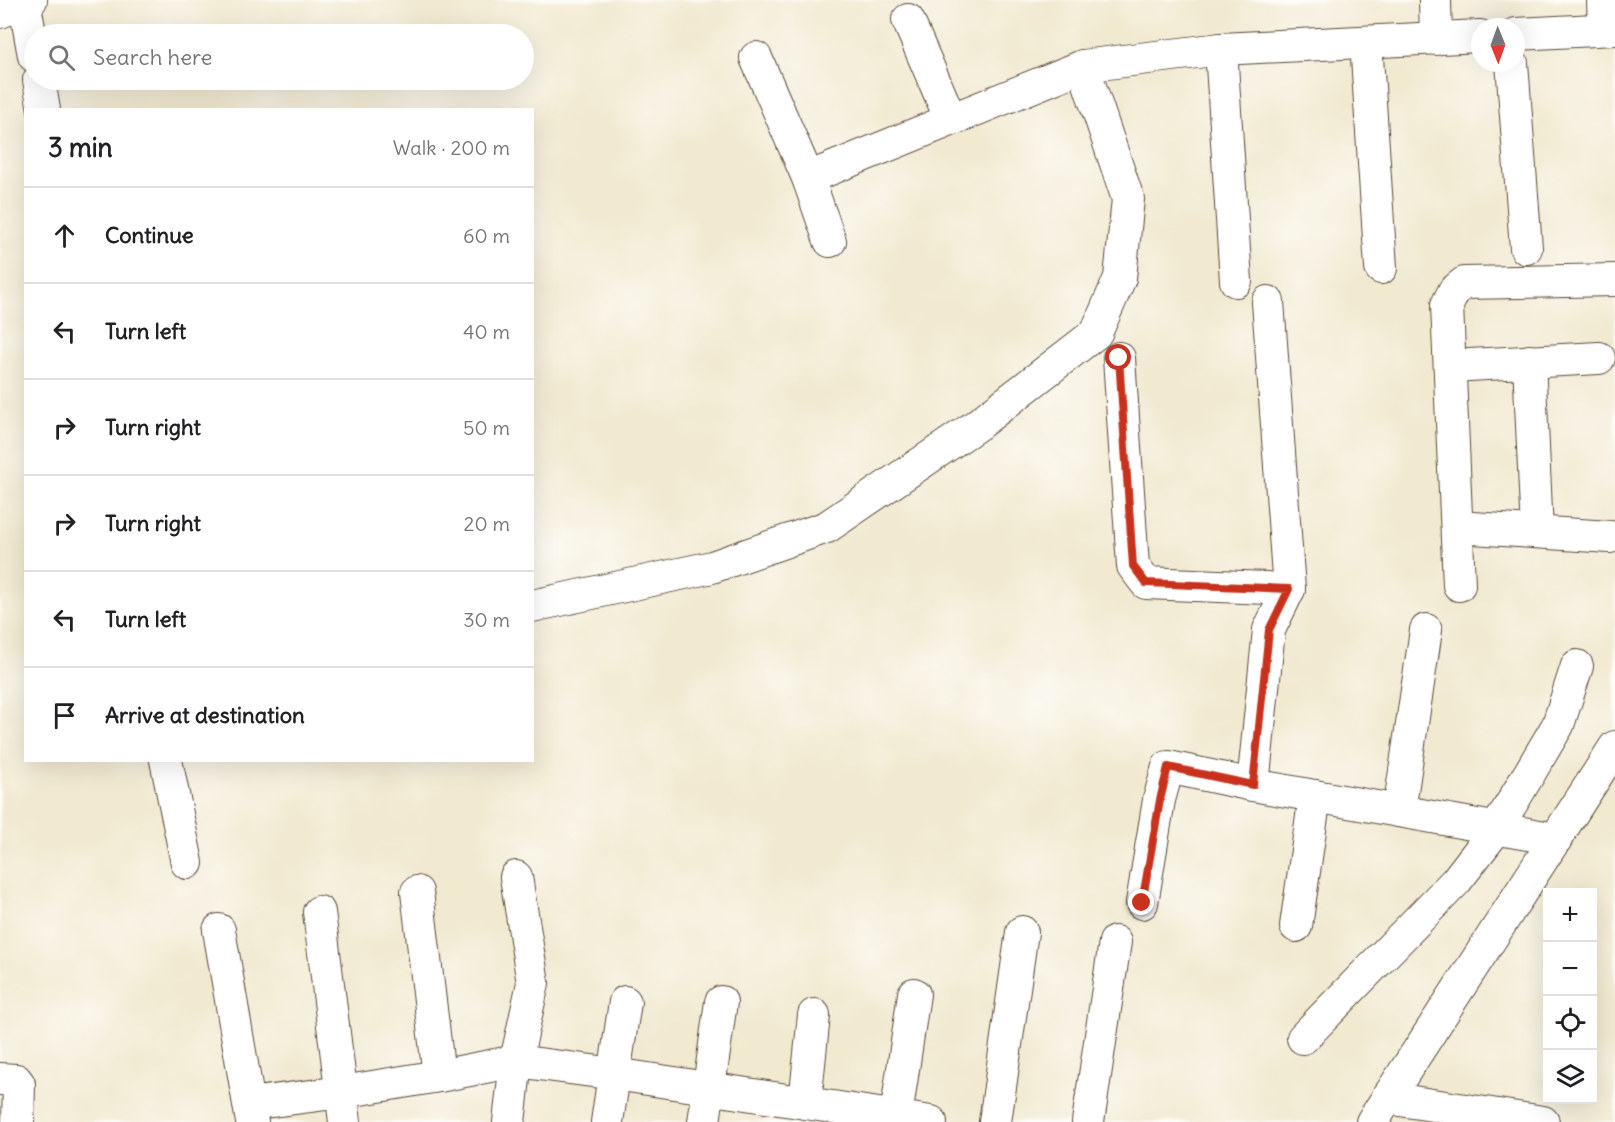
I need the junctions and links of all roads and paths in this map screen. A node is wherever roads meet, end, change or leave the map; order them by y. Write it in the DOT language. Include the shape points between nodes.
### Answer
graph roads {
  1 [pos="1435,0"];
  2 [pos="20,3"];
  3 [pos="1607,19"];
  4 [pos="908,20"];
  5 [pos="26,24"];
  6 [pos="1525,33"];
  7 [pos="1471,37"];
  8 [pos="1436,39"];
  9 [pos="1365,42"];
  10 [pos="1221,50"];
  11 [pos="756,58"];
  12 [pos="1083,66"];
  13 [pos="1513,72"];
  14 [pos="41,90"];
  15 [pos="44,108"];
  16 [pos="951,120"];
  17 [pos="808,178"];
  18 [pos="830,241"];
  19 [pos="1526,248"];
  20 [pos="1381,268"];
  21 [pos="1615,280"];
  22 [pos="1236,281"];
  23 [pos="1268,302"];
  24 [pos="1119,358"];
  25 [pos="1599,358"];
  26 [pos="1529,362"];
  27 [pos="1451,366"];
  28 [pos="1458,527"];
  29 [pos="1537,532"];
  30 [pos="1610,537"];
  31 [pos="1459,585"];
  32 [pos="1289,589"];
  33 [pos="534,606"];
  34 [pos="1426,630"];
  35 [pos="1577,666"];
  36 [pos="1615,747"];
  37 [pos="166,762"];
  38 [pos="1253,785"];
  39 [pos="1315,796"];
  40 [pos="1399,811"];
  41 [pos="1497,828"];
  42 [pos="1556,839"];
  43 [pos="186,863"];
  44 [pos="516,877"];
  45 [pos="417,892"];
  46 [pos="1142,903"];
  47 [pos="319,912"];
  48 [pos="1296,926"];
  49 [pos="219,930"];
  50 [pos="1022,932"];
  51 [pos="1115,942"];
  52 [pos="914,994"];
  53 [pos="625,1002"];
  54 [pos="721,1002"];
  55 [pos="814,1015"];
  56 [pos="1303,1038"];
  57 [pos="516,1061"];
  58 [pos="615,1074"];
  59 [pos="439,1076"];
  60 [pos="0,1079"];
  61 [pos="709,1088"];
  62 [pos="805,1103"];
  63 [pos="344,1107"];
  64 [pos="1380,1110"];
  65 [pos="250,1113"];
  66 [pos="896,1117"];
  67 [pos="18,1122"];
  68 [pos="509,1122"];
  69 [pos="608,1122"];
  70 [pos="704,1122"];
  71 [pos="931,1122"];
  72 [pos="995,1122"];
  73 [pos="1088,1122"];
  74 [pos="1543,1122"];
  1 -- 8 [label="street"];
  2 -- 5 [label="street"];
  3 -- 6 [label="street"];
  4 -- 16 [label="street"];
  7 -- 8 [label="street"];
  8 -- 9 [label="street"];
  9 -- 10 [label="street"];
  9 -- 20 [label="street"];
  10 -- 12 [label="street"];
  10 -- 22 [label="street"];
  11 -- 17 [label="street"];
  12 -- 16 [label="street"];
  12 -- 33 [label="street" via="1128,199 1120,278 1096,333 977,425 827,527 712,567"];
  13 -- 19 [label="street"];
  14 -- 15 [label="street"];
  16 -- 17 [label="street"];
  17 -- 18 [label="street"];
  21 -- 27 [label="street" via="1464,283 1454,291 1448,305"];
  23 -- 32 [label="street"];
  24 -- 32 [label="street" via="1133,566 1146,583"];
  25 -- 26 [label="street"];
  26 -- 27 [label="street"];
  26 -- 29 [label="street"];
  27 -- 28 [label="street"];
  28 -- 29 [label="street"];
  28 -- 31 [label="street"];
  29 -- 30 [label="street"];
  32 -- 38 [label="street" via="1269,630"];
  34 -- 40 [label="street"];
  35 -- 41 [label="street" via="1558,724"];
  36 -- 42 [label="street"];
  37 -- 43 [label="street"];
  38 -- 39 [label="street"];
  38 -- 46 [label="street" via="1168,767"];
  39 -- 40 [label="street"];
  39 -- 48 [label="street"];
  40 -- 41 [label="street"];
  41 -- 42 [label="street"];
  41 -- 56 [label="street" via="1456,881"];
  42 -- 64 [label="street"];
  44 -- 57 [label="street" via="533,983"];
  45 -- 59 [label="street"];
  47 -- 63 [label="street"];
  49 -- 65 [label="street"];
  50 -- 72 [label="street"];
  51 -- 73 [label="street"];
  52 -- 66 [label="street"];
  53 -- 58 [label="street"];
  54 -- 61 [label="street"];
  55 -- 62 [label="street"];
  57 -- 58 [label="street"];
  57 -- 59 [label="street"];
  57 -- 68 [label="street"];
  58 -- 61 [label="street"];
  58 -- 69 [label="street"];
  59 -- 63 [label="street"];
  60 -- 67 [label="street" via="16,1080 19,1084"];
  61 -- 62 [label="street"];
  61 -- 70 [label="street"];
  62 -- 66 [label="street"];
  63 -- 65 [label="street"];
  64 -- 74 [label="street"];
  66 -- 71 [label="street"];
}
